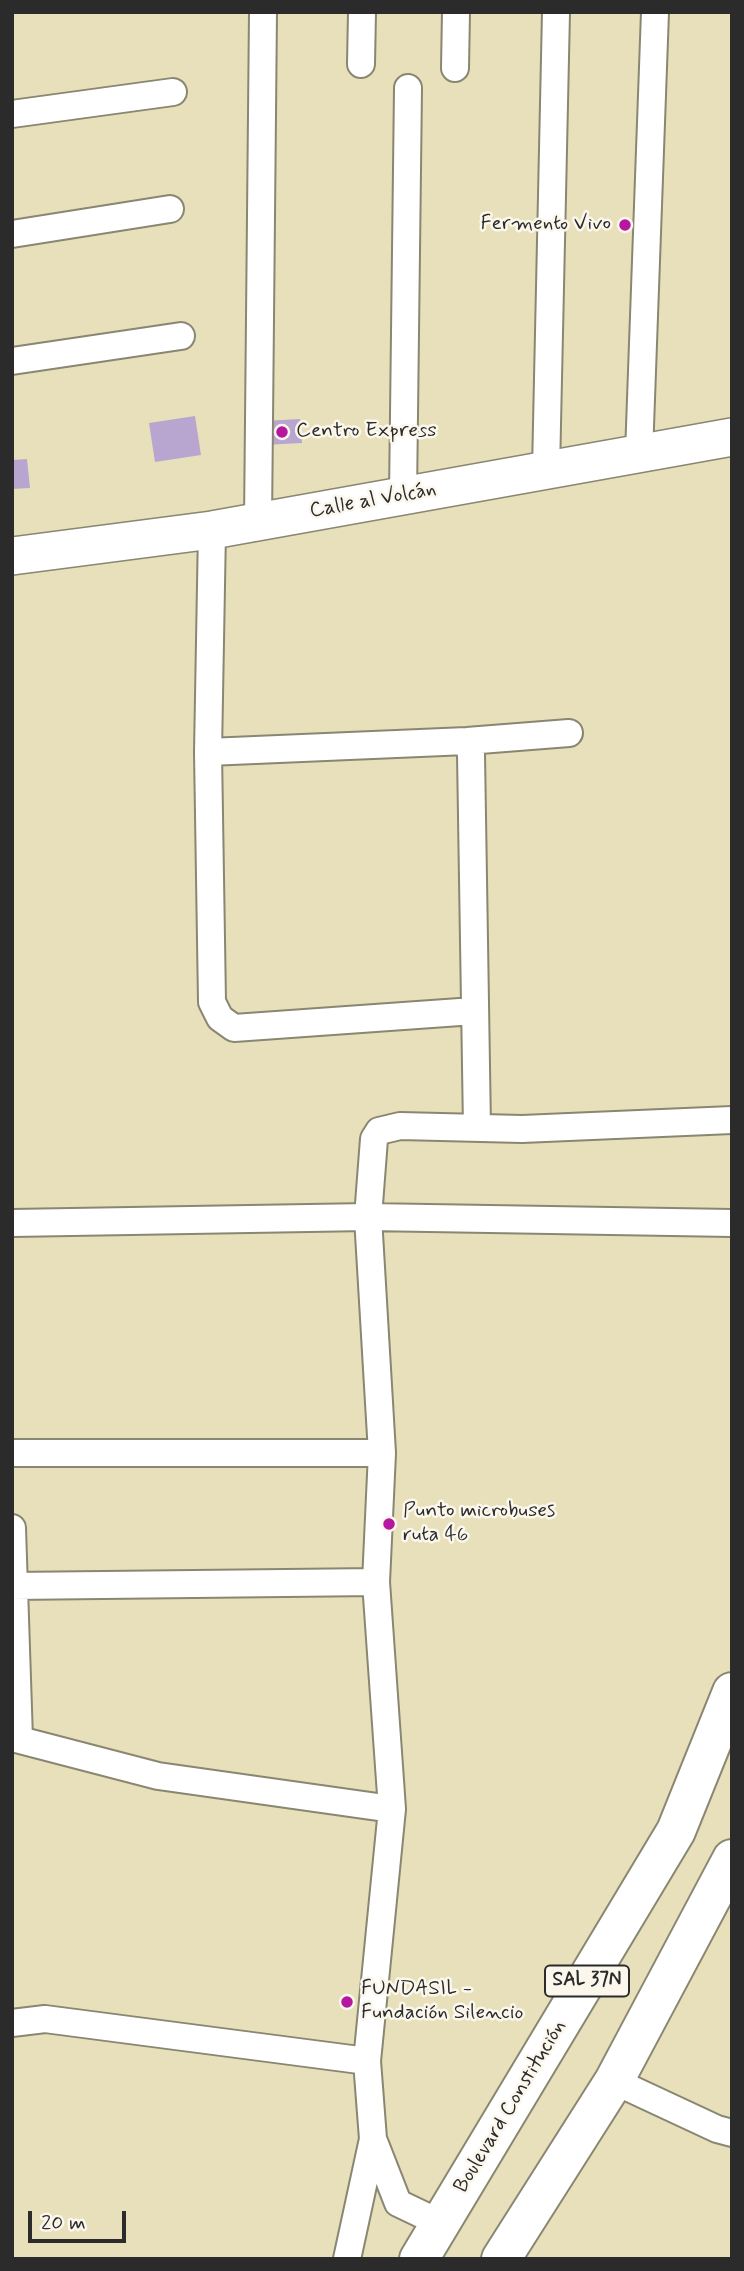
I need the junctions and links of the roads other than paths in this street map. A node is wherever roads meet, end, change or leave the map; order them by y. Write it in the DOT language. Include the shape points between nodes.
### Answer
graph roads {
  1 [pos="263,12"];
  2 [pos="362,12"];
  3 [pos="456,12"];
  4 [pos="556,12"];
  5 [pos="655,12"];
  6 [pos="361,64"];
  7 [pos="455,68"];
  8 [pos="408,88"];
  9 [pos="173,92"];
  10 [pos="12,114"];
  11 [pos="170,209"];
  12 [pos="12,234"];
  13 [pos="181,336"];
  14 [pos="12,361"];
  15 [pos="732,437"];
  16 [pos="639,454"];
  17 [pos="546,470"];
  18 [pos="403,496"];
  19 [pos="258,522"];
  20 [pos="212,530"];
  21 [pos="12,556"];
  22 [pos="569,733"];
  23 [pos="467,741"];
  24 [pos="208,751"];
  25 [pos="474,1011"];
  26 [pos="732,1120"];
  27 [pos="477,1128"];
  28 [pos="368,1217"];
  29 [pos="12,1223"];
  30 [pos="732,1223"];
  31 [pos="12,1453"];
  32 [pos="382,1454"];
  33 [pos="12,1528"];
  34 [pos="376,1582"];
  35 [pos="13,1586"];
  36 [pos="732,1692"];
  37 [pos="16,1738"];
  38 [pos="392,1809"];
  39 [pos="732,1859"];
  40 [pos="12,2023"];
  41 [pos="367,2061"];
  42 [pos="614,2081"];
  43 [pos="732,2133"];
  44 [pos="373,2139"];
  45 [pos="442,2224"];
  46 [pos="347,2259"];
  47 [pos="419,2259"];
  48 [pos="501,2259"];
  1 -- 19 [label="street"];
  2 -- 6 [label="street"];
  3 -- 7 [label="street"];
  4 -- 17 [label="street"];
  5 -- 16 [label="street"];
  8 -- 18 [label="street"];
  9 -- 10 [label="street"];
  11 -- 12 [label="street"];
  13 -- 14 [label="street"];
  15 -- 16 [label="main road, Calle al Volcán"];
  16 -- 17 [label="main road, Calle al Volcán"];
  17 -- 18 [label="main road, Calle al Volcán"];
  18 -- 19 [label="main road, Calle al Volcán"];
  19 -- 20 [label="main road, Calle al Volcán"];
  20 -- 21 [label="main road, Calle al Volcán"];
  20 -- 24 [label="street"];
  22 -- 23 [label="street"];
  23 -- 24 [label="street"];
  23 -- 25 [label="street" via="471,754"];
  24 -- 25 [label="street" via="212,1002 219,1017 234,1028"];
  25 -- 27 [label="street"];
  26 -- 27 [label="street"];
  27 -- 28 [label="street" via="400,1126 379,1131 374,1139"];
  28 -- 29 [label="street"];
  28 -- 30 [label="street"];
  28 -- 32 [label="street"];
  31 -- 32 [label="street"];
  32 -- 34 [label="street"];
  33 -- 35 [label="street"];
  34 -- 35 [label="street"];
  34 -- 38 [label="street"];
  35 -- 37 [label="street"];
  36 -- 45 [label="highway, Boulevard Constitución / SAL 37N" via="676,1831"];
  37 -- 38 [label="street" via="158,1776"];
  38 -- 41 [label="street"];
  39 -- 42 [label="highway, SAL 37N"];
  40 -- 41 [label="street" via="45,2019"];
  41 -- 44 [label="street"];
  42 -- 43 [label="street"];
  42 -- 48 [label="highway, SAL 37N"];
  44 -- 45 [label="street" via="398,2203"];
  44 -- 46 [label="street"];
  45 -- 47 [label="highway, Boulevard Constitución / SAL 37N"];
}
